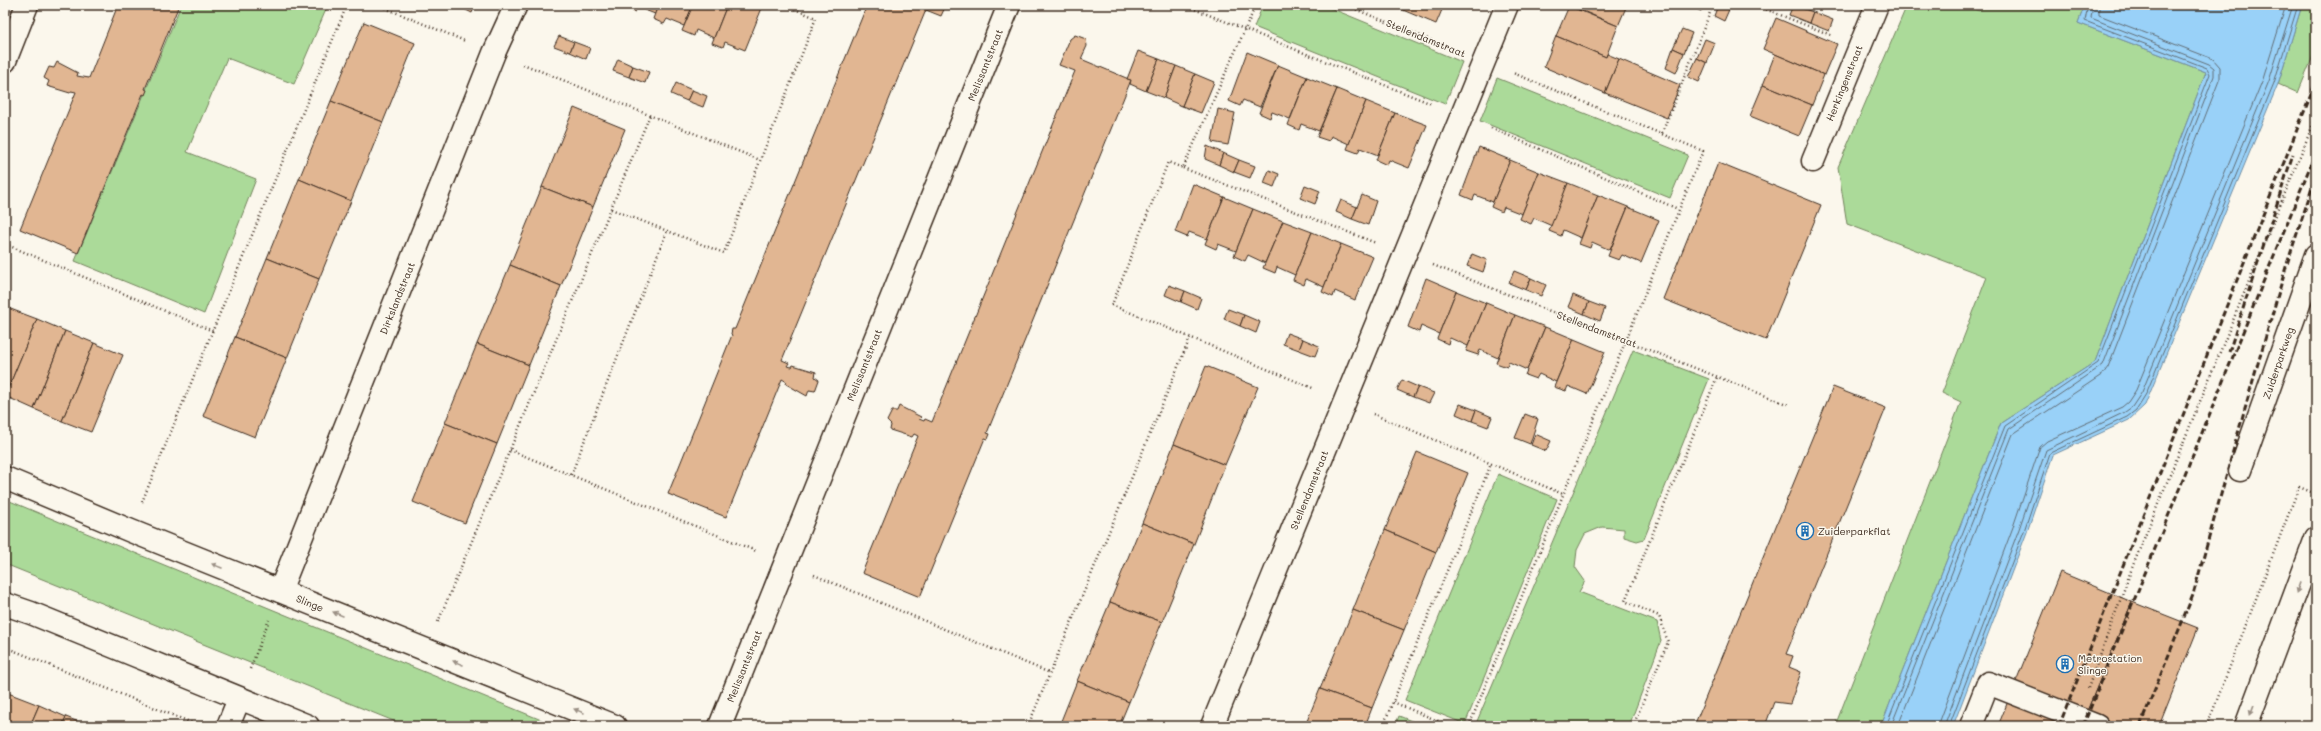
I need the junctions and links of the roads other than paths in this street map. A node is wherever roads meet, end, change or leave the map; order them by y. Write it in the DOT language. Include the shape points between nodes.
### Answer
graph roads {
  1 [pos="27,5"];
  2 [pos="516,5"];
  3 [pos="1009,5"];
  4 [pos="1507,5"];
  5 [pos="1877,5"];
  6 [pos="5,60"];
  7 [pos="1813,161"];
  8 [pos="2316,255"];
  9 [pos="2240,470"];
  10 [pos="5,478"];
  11 [pos="2316,538"];
  12 [pos="280,591"];
  13 [pos="5,597"];
  14 [pos="5,604"];
  15 [pos="31,612"];
  16 [pos="239,699"];
  17 [pos="228,726"];
  18 [pos="308,726"];
  19 [pos="615,726"];
  20 [pos="720,726"];
  21 [pos="1212,726"];
  22 [pos="1971,726"];
  23 [pos="2097,726"];
  24 [pos="2246,726"];
  1 -- 6 [label="street"];
  2 -- 12 [label="street, Dirkslandstraat" via="494,52"];
  3 -- 20 [label="street, Melissantstraat"];
  4 -- 21 [label="street, Stellendamstraat"];
  5 -- 7 [label="street, Herkingenstraat"];
  8 -- 9 [label="street, Zuiderparkweg"];
  12 -- 10 [label="street, Slinge, one-way"];
  11 -- 24 [label="street, one-way"];
  19 -- 12 [label="street, Slinge, one-way"];
  13 -- 15 [label="street"];
  14 -- 15 [label="street"];
  15 -- 16 [label="street"];
  16 -- 17 [label="street"];
  16 -- 18 [label="street"];
  22 -- 23 [label="street" via="1988,682"];
}
